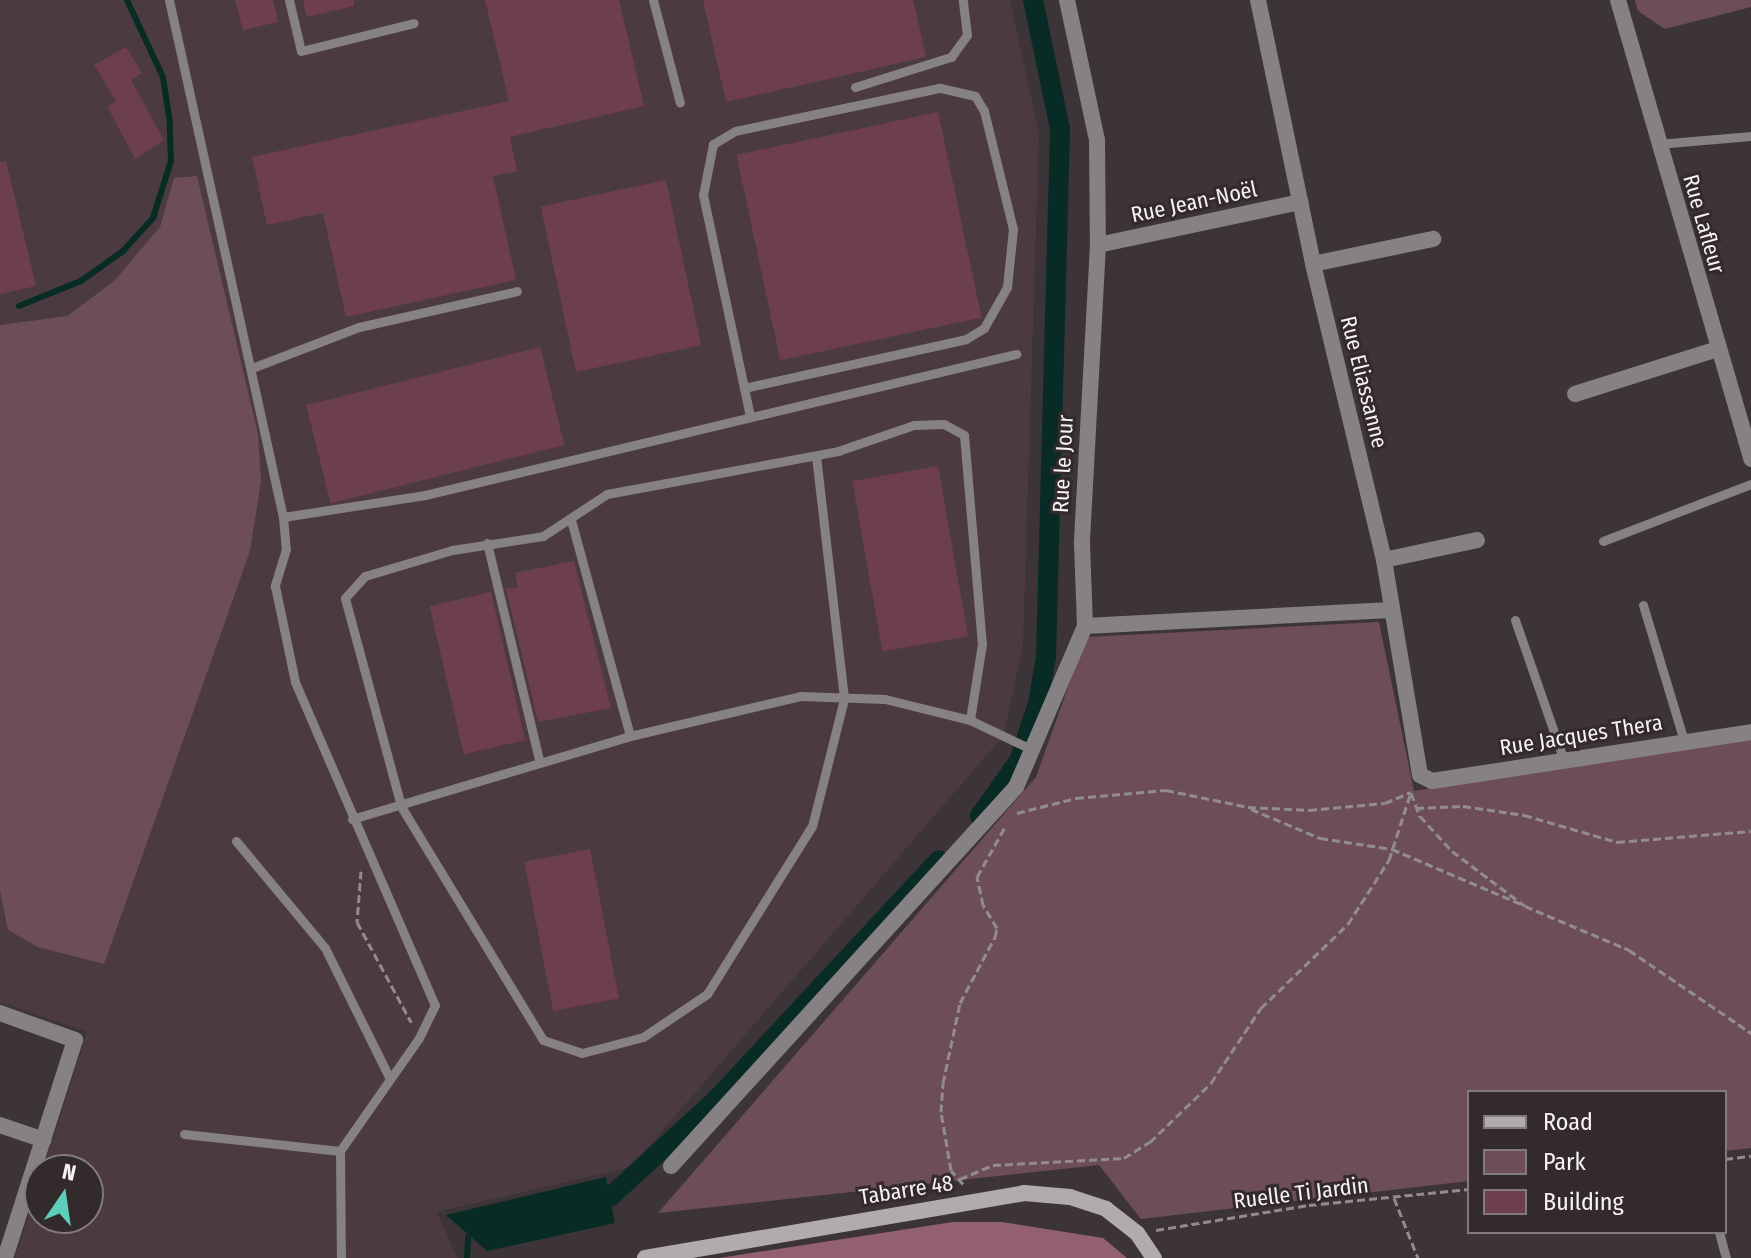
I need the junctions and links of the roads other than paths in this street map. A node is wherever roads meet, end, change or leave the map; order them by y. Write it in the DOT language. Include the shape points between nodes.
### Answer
graph roads {
  1 [pos="169,0"];
  2 [pos="289,0"];
  3 [pos="653,0"];
  4 [pos="963,0"];
  5 [pos="1067,0"];
  6 [pos="1258,0"];
  7 [pos="1618,0"];
  8 [pos="414,23"];
  9 [pos="855,87"];
  10 [pos="680,103"];
  11 [pos="1751,136"];
  12 [pos="1658,144"];
  13 [pos="1300,202"];
  14 [pos="1433,239"];
  15 [pos="1098,245"];
  16 [pos="1313,264"];
  17 [pos="517,291"];
  18 [pos="1718,349"];
  19 [pos="1016,354"];
  20 [pos="252,368"];
  21 [pos="744,388"];
  22 [pos="1575,394"];
  23 [pos="750,417"];
  24 [pos="816,456"];
  25 [pos="1751,459"];
  26 [pos="1751,484"];
  27 [pos="283,517"];
  28 [pos="571,520"];
  29 [pos="1477,540"];
  30 [pos="1603,541"];
  31 [pos="487,543"];
  32 [pos="1384,560"];
  33 [pos="1643,605"];
  34 [pos="1391,610"];
  35 [pos="1515,620"];
  36 [pos="1085,626"];
  37 [pos="844,699"];
  38 [pos="970,720"];
  39 [pos="1751,732"];
  40 [pos="630,736"];
  41 [pos="1684,741"];
  42 [pos="1033,750"];
  43 [pos="1564,761"];
  44 [pos="540,763"];
  45 [pos="1420,775"];
  46 [pos="401,806"];
  47 [pos="352,819"];
  48 [pos="236,841"];
  49 [pos="0,1013"];
  50 [pos="390,1079"];
  51 [pos="0,1125"];
  52 [pos="184,1134"];
  53 [pos="44,1140"];
  54 [pos="340,1151"];
  55 [pos="671,1166"];
  56 [pos="1720,1234"];
  57 [pos="4,1250"];
  58 [pos="341,1258"];
  59 [pos="645,1258"];
  60 [pos="1154,1258"];
  61 [pos="1726,1258"];
  1 -- 20 [label="lane"];
  2 -- 8 [label="lane" via="301,51"];
  3 -- 10 [label="lane"];
  4 -- 9 [label="lane" via="967,35 951,57"];
  5 -- 15 [label="street, Rue le Jour" via="1094,114"];
  6 -- 13 [label="street, Rue Eliassanne"];
  7 -- 12 [label="street, Rue Lafleur"];
  11 -- 12 [label="lane"];
  12 -- 18 [label="street, Rue Lafleur"];
  13 -- 15 [label="street, Rue Jean-Noël"];
  13 -- 16 [label="street, Rue Eliassanne"];
  14 -- 16 [label="street"];
  15 -- 36 [label="street, Rue le Jour" via="1082,544"];
  16 -- 32 [label="street, Rue Eliassanne"];
  17 -- 20 [label="lane" via="338,333"];
  18 -- 22 [label="street"];
  18 -- 25 [label="street, Rue Lafleur"];
  19 -- 23 [label="lane"];
  20 -- 27 [label="lane"];
  21 -- 21 [label="lane" via="703,195 713,144 735,131 939,88 975,96 984,111 1013,229 1007,287 984,328 966,339"];
  21 -- 23 [label="lane"];
  23 -- 27 [label="lane" via="425,495"];
  24 -- 28 [label="lane" via="607,494"];
  24 -- 37 [label="lane"];
  24 -- 38 [label="lane" via="914,425 944,424 964,435 982,644"];
  26 -- 30 [label="lane"];
  27 -- 47 [label="lane" via="286,549 275,586 295,682"];
  28 -- 31 [label="lane" via="543,536"];
  28 -- 40 [label="lane"];
  29 -- 32 [label="street"];
  31 -- 44 [label="lane"];
  31 -- 46 [label="lane" via="365,576 345,598"];
  32 -- 34 [label="street, Rue Eliassanne"];
  33 -- 41 [label="lane"];
  34 -- 36 [label="street"];
  34 -- 45 [label="street, Rue Eliassanne"];
  35 -- 43 [label="lane"];
  36 -- 42 [label="street"];
  37 -- 38 [label="lane" via="885,699"];
  37 -- 40 [label="lane" via="800,696"];
  37 -- 46 [label="lane" via="812,826 707,994 643,1037 582,1053 543,1040"];
  38 -- 42 [label="lane"];
  39 -- 41 [label="street, Rue Jacques Thera"];
  40 -- 44 [label="lane"];
  41 -- 43 [label="street, Rue Jacques Thera"];
  42 -- 55 [label="street" via="1016,787"];
  43 -- 45 [label="street, Rue Jacques Thera" via="1432,781"];
  44 -- 46 [label="lane"];
  46 -- 47 [label="lane"];
  47 -- 50 [label="lane" via="435,1005"];
  48 -- 50 [label="lane" via="325,948"];
  49 -- 53 [label="street" via="75,1040"];
  50 -- 54 [label="lane"];
  51 -- 53 [label="street"];
  52 -- 54 [label="lane"];
  53 -- 57 [label="street"];
  54 -- 58 [label="lane"];
  56 -- 61 [label="lane"];
  59 -- 60 [label="street, Tabarre 48" via="1024,1193 1070,1197 1106,1209 1137,1233"];
}
